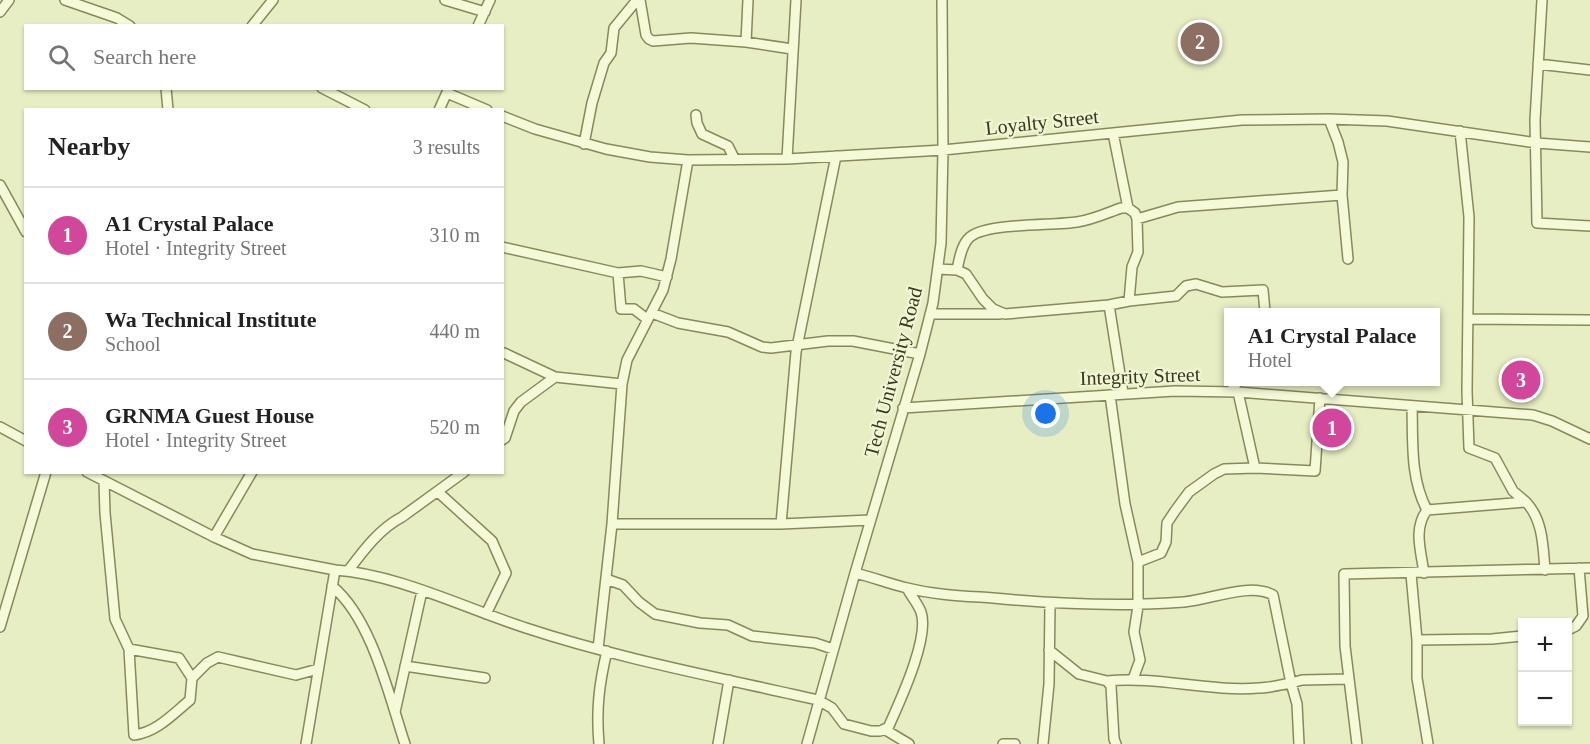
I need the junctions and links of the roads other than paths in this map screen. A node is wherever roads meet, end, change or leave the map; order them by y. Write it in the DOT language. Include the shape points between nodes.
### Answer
graph roads {
  1 [pos="65,0"];
  2 [pos="273,0"];
  3 [pos="445,0"];
  4 [pos="490,0"];
  5 [pos="639,0"];
  6 [pos="748,0"];
  7 [pos="796,0"];
  8 [pos="942,0"];
  9 [pos="1542,0"];
  10 [pos="7,1"];
  11 [pos="0,12"];
  12 [pos="485,12"];
  13 [pos="127,24"];
  14 [pos="254,24"];
  15 [pos="479,24"];
  16 [pos="746,42"];
  17 [pos="792,49"];
  18 [pos="1538,64"];
  19 [pos="1590,70"];
  20 [pos="166,90"];
  21 [pos="326,90"];
  22 [pos="448,91"];
  23 [pos="168,108"];
  24 [pos="361,108"];
  25 [pos="440,108"];
  26 [pos="483,108"];
  27 [pos="696,115"];
  28 [pos="504,117"];
  29 [pos="1329,119"];
  30 [pos="1460,131"];
  31 [pos="1113,133"];
  32 [pos="1537,143"];
  33 [pos="584,144"];
  34 [pos="1590,147"];
  35 [pos="943,150"];
  36 [pos="836,156"];
  37 [pos="787,159"];
  38 [pos="688,160"];
  39 [pos="735,160"];
  40 [pos="0,185"];
  41 [pos="1342,195"];
  42 [pos="1128,208"];
  43 [pos="1137,219"];
  44 [pos="1590,226"];
  45 [pos="24,227"];
  46 [pos="504,247"];
  47 [pos="1348,259"];
  48 [pos="938,268"];
  49 [pos="957,270"];
  50 [pos="618,273"];
  51 [pos="667,277"];
  52 [pos="1129,301"];
  53 [pos="1109,305"];
  54 [pos="1265,308"];
  55 [pos="930,314"];
  56 [pos="1005,314"];
  57 [pos="650,316"];
  58 [pos="1468,319"];
  59 [pos="1590,320"];
  60 [pos="798,344"];
  61 [pos="504,353"];
  62 [pos="920,354"];
  63 [pos="555,378"];
  64 [pos="622,384"];
  65 [pos="1236,386"];
  66 [pos="1234,392"];
  67 [pos="1123,393"];
  68 [pos="1110,395"];
  69 [pos="1320,398"];
  70 [pos="1412,406"];
  71 [pos="903,408"];
  72 [pos="1467,410"];
  73 [pos="0,427"];
  74 [pos="1590,438"];
  75 [pos="504,439"];
  76 [pos="24,440"];
  77 [pos="1255,468"];
  78 [pos="45,474"];
  79 [pos="91,474"];
  80 [pos="251,474"];
  81 [pos="461,474"];
  82 [pos="104,481"];
  83 [pos="438,492"];
  84 [pos="1526,502"];
  85 [pos="1427,510"];
  86 [pos="870,520"];
  87 [pos="612,524"];
  88 [pos="781,524"];
  89 [pos="214,537"];
  90 [pos="1138,562"];
  91 [pos="1579,568"];
  92 [pos="1590,568"];
  93 [pos="335,570"];
  94 [pos="1545,570"];
  95 [pos="348,571"];
  96 [pos="855,573"];
  97 [pos="1424,573"];
  98 [pos="1411,574"];
  99 [pos="606,579"];
  100 [pos="332,586"];
  101 [pos="907,588"];
  102 [pos="422,591"];
  103 [pos="1050,603"];
  104 [pos="1138,606"];
  105 [pos="486,614"];
  106 [pos="0,627"];
  107 [pos="1572,628"];
  108 [pos="1518,636"];
  109 [pos="1417,640"];
  110 [pos="129,649"];
  111 [pos="833,649"];
  112 [pos="603,650"];
  113 [pos="1049,650"];
  114 [pos="405,666"];
  115 [pos="318,669"];
  116 [pos="192,678"];
  117 [pos="485,678"];
  118 [pos="1133,679"];
  119 [pos="1349,679"];
  120 [pos="729,680"];
  121 [pos="1107,681"];
  122 [pos="1291,683"];
  123 [pos="818,700"];
  124 [pos="395,712"];
  125 [pos="884,729"];
  126 [pos="892,739"];
  127 [pos="306,744"];
  128 [pos="405,744"];
  129 [pos="599,744"];
  130 [pos="718,744"];
  131 [pos="807,744"];
  132 [pos="909,744"];
  133 [pos="1003,744"];
  134 [pos="1014,744"];
  135 [pos="1043,744"];
  136 [pos="1116,744"];
  137 [pos="1299,744"];
  138 [pos="1357,744"];
  139 [pos="1428,744"];
  1 -- 13 [label="street"];
  2 -- 14 [label="street"];
  3 -- 12 [label="street"];
  4 -- 12 [label="street"];
  5 -- 16 [label="street" via="646,34 653,41 691,38"];
  5 -- 33 [label="street" via="614,28 611,53 592,103"];
  6 -- 16 [label="street"];
  7 -- 17 [label="street"];
  8 -- 35 [label="street, Tech University Road"];
  9 -- 18 [label="street"];
  10 -- 11 [label="street"];
  12 -- 15 [label="street"];
  16 -- 17 [label="street"];
  17 -- 37 [label="street"];
  18 -- 19 [label="street"];
  18 -- 32 [label="street"];
  20 -- 23 [label="street"];
  21 -- 24 [label="street"];
  22 -- 25 [label="street"];
  22 -- 26 [label="street"];
  27 -- 39 [label="street" via="702,134 728,146"];
  28 -- 33 [label="street, Loyalty Street"];
  29 -- 30 [label="street, Loyalty Street" via="1387,121"];
  29 -- 31 [label="street, Loyalty Street" via="1242,120"];
  29 -- 41 [label="street" via="1343,162"];
  30 -- 32 [label="street, Loyalty Street"];
  30 -- 58 [label="street" via="1469,218"];
  31 -- 35 [label="street, Loyalty Street"];
  31 -- 42 [label="street"];
  32 -- 34 [label="street, Loyalty Street"];
  32 -- 44 [label="street" via="1537,223"];
  33 -- 38 [label="street, Loyalty Street"];
  35 -- 36 [label="street, Loyalty Street"];
  35 -- 48 [label="street, Tech University Road"];
  36 -- 37 [label="street, Loyalty Street"];
  36 -- 60 [label="street"];
  37 -- 39 [label="street, Loyalty Street"];
  38 -- 39 [label="street, Loyalty Street"];
  38 -- 51 [label="street"];
  40 -- 45 [label="street"];
  41 -- 43 [label="street" via="1179,207"];
  41 -- 47 [label="street"];
  42 -- 43 [label="street"];
  42 -- 49 [label="street" via="1077,222 980,232 962,248"];
  43 -- 52 [label="street" via="1138,252 1132,267"];
  46 -- 50 [label="street"];
  48 -- 49 [label="street"];
  48 -- 55 [label="street, Tech University Road"];
  49 -- 56 [label="street" via="970,278 993,309"];
  50 -- 51 [label="street" via="641,271"];
  50 -- 57 [label="street" via="621,309 634,309"];
  51 -- 57 [label="street"];
  52 -- 53 [label="street"];
  52 -- 54 [label="street" via="1176,296 1186,286 1196,284 1222,292 1263,290"];
  53 -- 56 [label="street"];
  53 -- 67 [label="street"];
  55 -- 56 [label="street"];
  55 -- 62 [label="street, Tech University Road"];
  57 -- 60 [label="street" via="728,332 762,347"];
  57 -- 64 [label="street" via="627,360"];
  58 -- 59 [label="street"];
  58 -- 72 [label="street"];
  60 -- 62 [label="street" via="853,341"];
  60 -- 88 [label="street"];
  61 -- 63 [label="street"];
  62 -- 71 [label="street, Tech University Road"];
  63 -- 64 [label="street"];
  63 -- 75 [label="street" via="521,402"];
  64 -- 87 [label="street"];
  65 -- 66 [label="street"];
  66 -- 67 [label="street, Integrity Street"];
  66 -- 69 [label="street, Integrity Street"];
  66 -- 77 [label="street"];
  67 -- 68 [label="street, Integrity Street"];
  68 -- 71 [label="street, Integrity Street"];
  68 -- 90 [label="street" via="1125,504"];
  69 -- 70 [label="street, Integrity Street"];
  69 -- 77 [label="street" via="1315,471"];
  70 -- 72 [label="street, Integrity Street"];
  70 -- 85 [label="street" via="1415,475"];
  71 -- 86 [label="street, Tech University Road"];
  72 -- 74 [label="street, Integrity Street" via="1533,415"];
  72 -- 84 [label="street" via="1469,448 1495,458 1513,491"];
  73 -- 76 [label="street"];
  77 -- 90 [label="street" via="1224,469 1189,492 1167,524 1161,553"];
  78 -- 106 [label="street"];
  79 -- 82 [label="street"];
  80 -- 89 [label="street"];
  81 -- 83 [label="street"];
  82 -- 89 [label="street"];
  82 -- 110 [label="street" via="115,619"];
  83 -- 95 [label="street" via="391,523"];
  83 -- 105 [label="street" via="492,541 506,573"];
  84 -- 85 [label="street"];
  84 -- 94 [label="street" via="1535,511"];
  85 -- 97 [label="street" via="1418,531"];
  86 -- 88 [label="street"];
  86 -- 96 [label="street, Tech University Road"];
  87 -- 88 [label="street"];
  87 -- 99 [label="street"];
  89 -- 93 [label="street" via="252,554"];
  90 -- 104 [label="street"];
  91 -- 92 [label="street"];
  91 -- 94 [label="street"];
  91 -- 107 [label="street" via="1583,616"];
  93 -- 95 [label="street"];
  93 -- 100 [label="street"];
  94 -- 97 [label="street"];
  95 -- 102 [label="street"];
  96 -- 101 [label="street"];
  96 -- 111 [label="street, Tech University Road"];
  97 -- 98 [label="street"];
  98 -- 109 [label="street"];
  98 -- 119 [label="street" via="1344,574"];
  99 -- 111 [label="street" via="623,585 655,614 728,625 752,636 816,643"];
  99 -- 112 [label="street"];
  100 -- 115 [label="street"];
  100 -- 124 [label="street" via="370,640"];
  101 -- 103 [label="street"];
  101 -- 125 [label="street" via="922,613 922,634 905,687 888,728"];
  102 -- 105 [label="street"];
  102 -- 114 [label="street"];
  103 -- 104 [label="street"];
  103 -- 113 [label="street"];
  104 -- 118 [label="street" via="1134,632 1140,660"];
  104 -- 122 [label="street" via="1266,591 1273,595"];
  105 -- 112 [label="street"];
  108 -- 109 [label="street"];
  109 -- 139 [label="street" via="1418,678"];
  110 -- 116 [label="street" via="179,658"];
  110 -- 116 [label="street" via="134,735 161,725 190,700"];
  111 -- 123 [label="street, Tech University Road"];
  112 -- 120 [label="street"];
  112 -- 129 [label="street" via="596,714"];
  113 -- 121 [label="street" via="1079,674"];
  113 -- 135 [label="street"];
  114 -- 117 [label="street"];
  114 -- 124 [label="street"];
  115 -- 116 [label="street" via="296,675 218,657"];
  115 -- 127 [label="street"];
  118 -- 121 [label="street"];
  118 -- 122 [label="street" via="1247,688"];
  119 -- 122 [label="street"];
  119 -- 138 [label="street"];
  120 -- 123 [label="street"];
  120 -- 130 [label="street"];
  121 -- 136 [label="street" via="1111,686"];
  122 -- 137 [label="street" via="1297,704"];
  123 -- 125 [label="street" via="832,708 844,724 871,731"];
  123 -- 131 [label="street, Tech University Road"];
  124 -- 128 [label="street"];
  125 -- 126 [label="street"];
  126 -- 132 [label="street"];
  133 -- 134 [label="street"];
}
